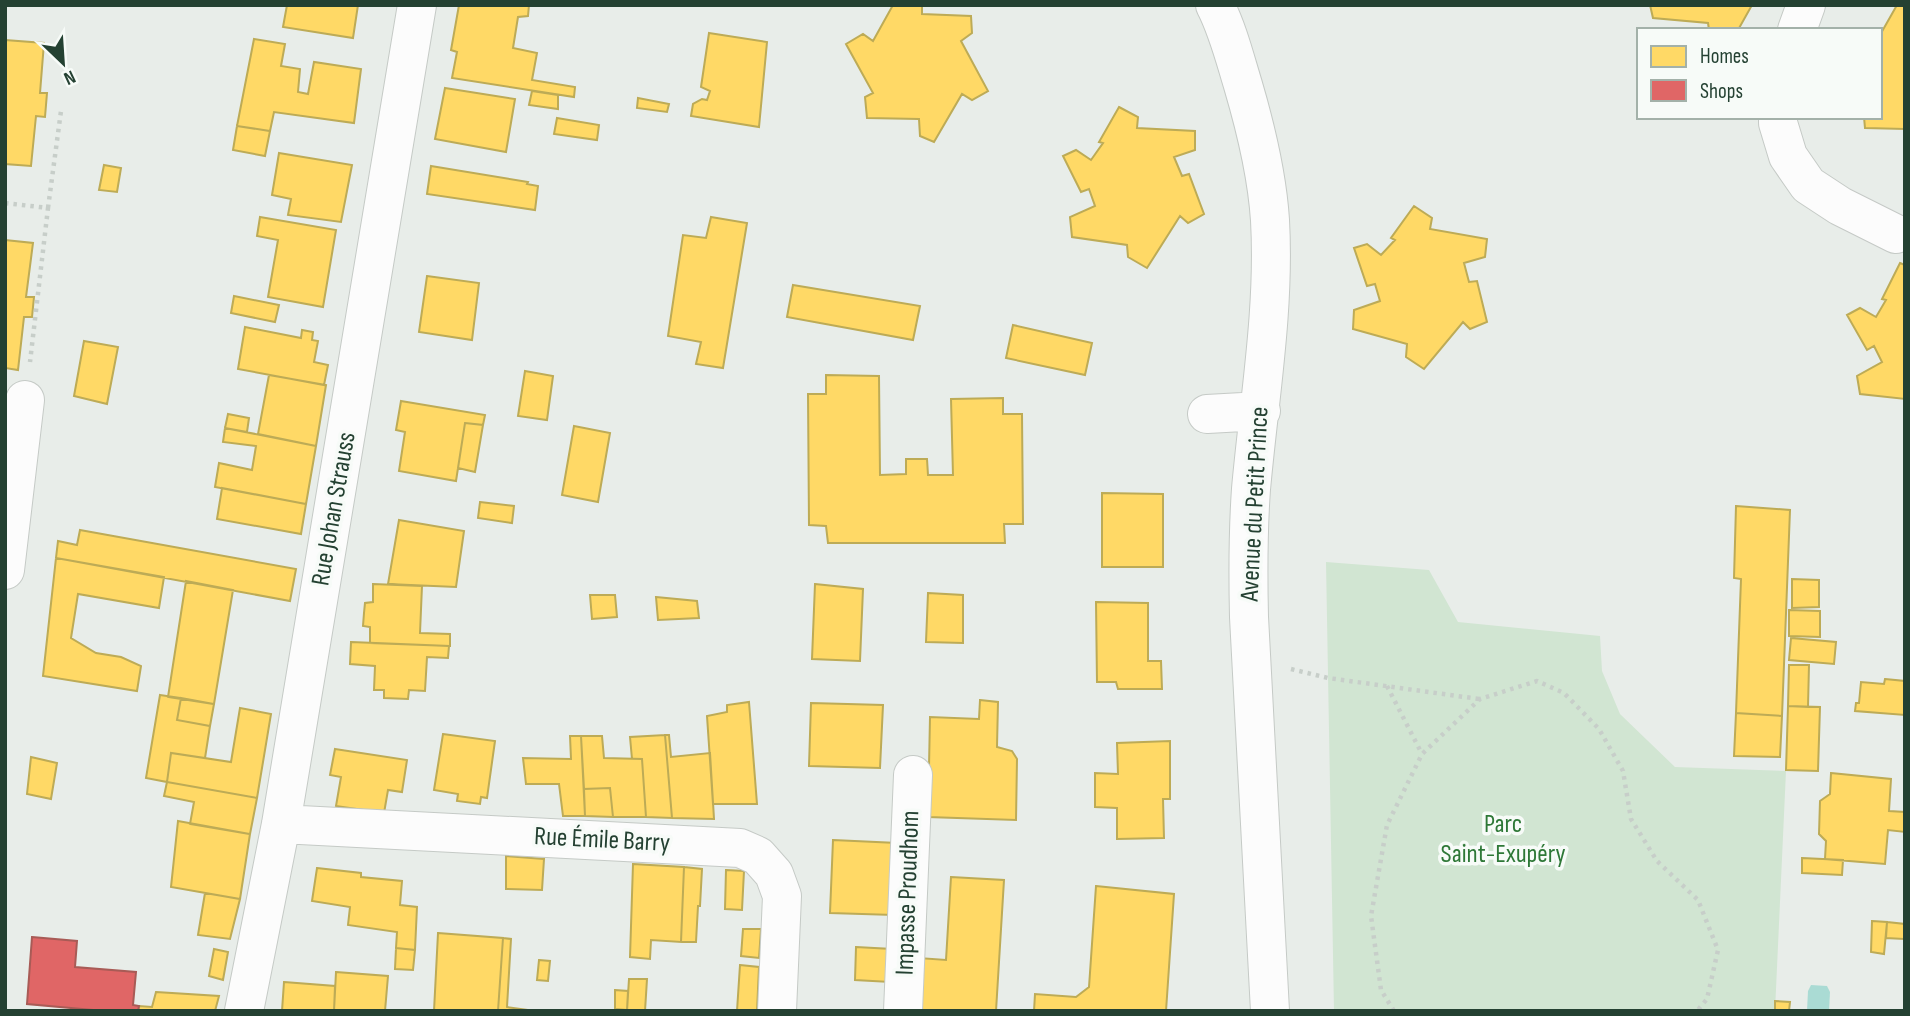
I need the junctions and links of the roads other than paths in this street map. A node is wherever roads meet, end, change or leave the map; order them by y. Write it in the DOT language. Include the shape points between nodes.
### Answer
graph roads {
  1 [pos="417,5"];
  2 [pos="1215,5"];
  3 [pos="1806,5"];
  4 [pos="1798,28"];
  5 [pos="1778,119"];
  6 [pos="1896,234"];
  7 [pos="25,400"];
  8 [pos="1261,411"];
  9 [pos="1207,414"];
  10 [pos="5,570"];
  11 [pos="913,775"];
  12 [pos="281,824"];
  13 [pos="244,1011"];
  14 [pos="777,1011"];
  15 [pos="903,1011"];
  16 [pos="1270,1011"];
  1 -- 12 [label="street, Rue Johan Strauss"];
  2 -- 8 [label="street, Avenue du Petit Prince" via="1236,60 1264,168 1271,290"];
  3 -- 4 [label="street"];
  5 -- 6 [label="street" via="1788,156 1808,185"];
  7 -- 10 [label="street"];
  8 -- 9 [label="street"];
  8 -- 16 [label="street, Avenue du Petit Prince" via="1251,489 1248,579"];
  11 -- 15 [label="street, Impasse Proudhom"];
  12 -- 13 [label="street, Rue Johan Strauss"];
  12 -- 14 [label="street, Rue Émile Barry" via="740,848 758,856 774,874 782,896"];
}
